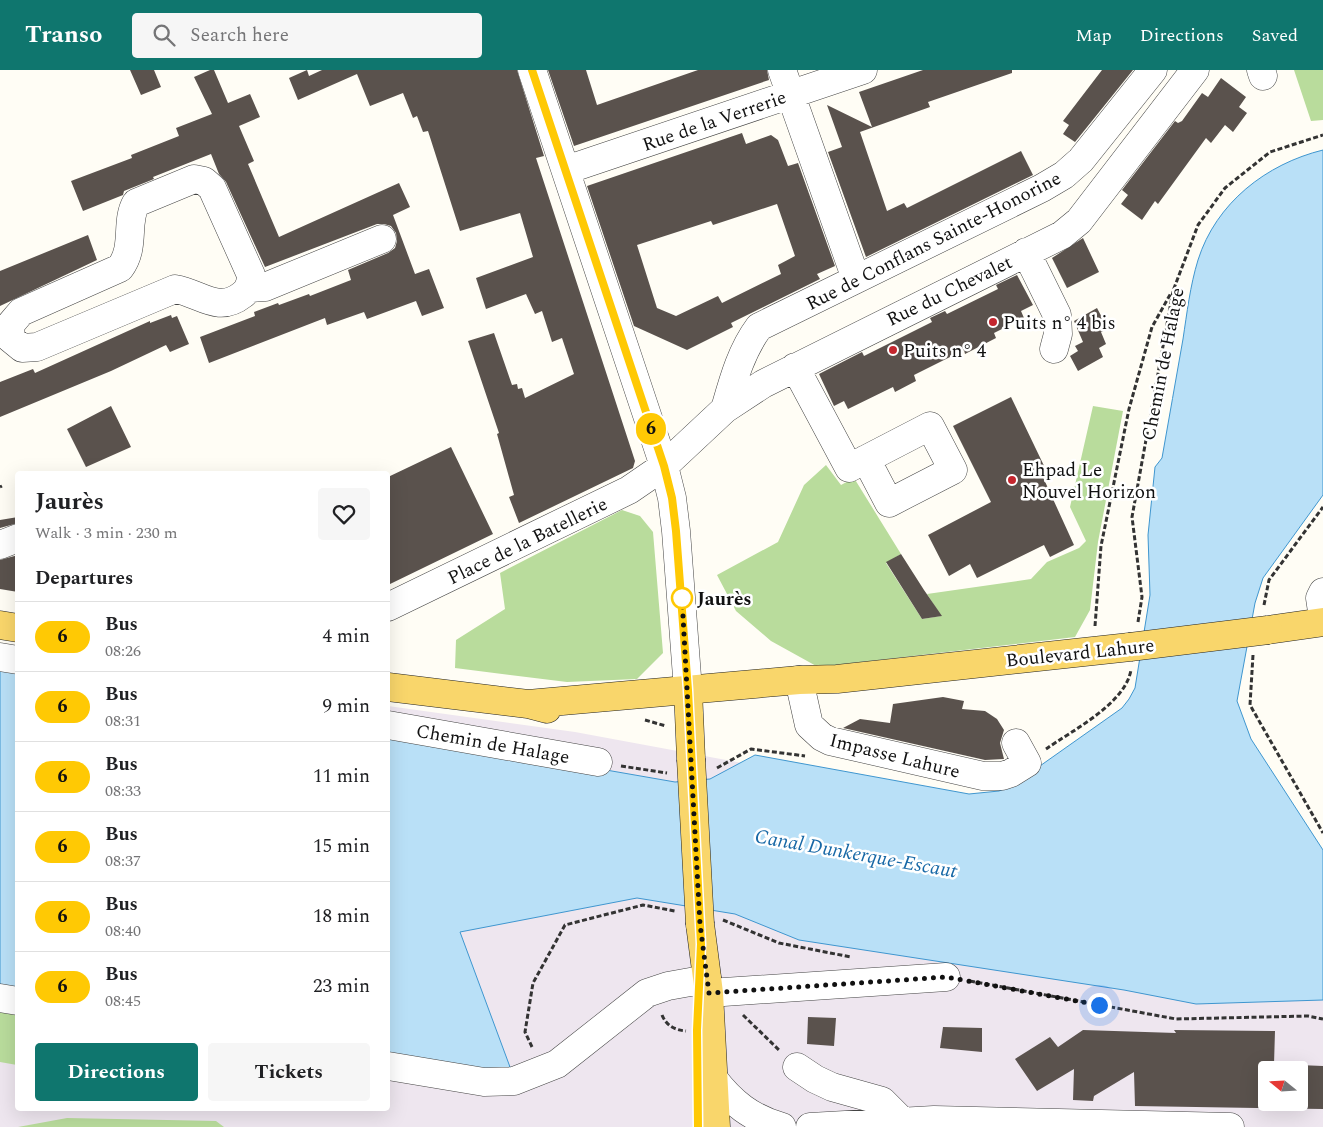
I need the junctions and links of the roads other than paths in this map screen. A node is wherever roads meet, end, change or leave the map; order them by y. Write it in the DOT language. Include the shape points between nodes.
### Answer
graph roads {
  1 [pos="532,70"];
  2 [pos="863,70"];
  3 [pos="1153,70"];
  4 [pos="1195,70"];
  5 [pos="786,82"];
  6 [pos="566,170"];
  7 [pos="382,239"];
  8 [pos="1026,252"];
  9 [pos="856,279"];
  10 [pos="249,288"];
  11 [pos="5,341"];
  12 [pos="1054,349"];
  13 [pos="795,367"];
  14 [pos="725,409"];
  15 [pos="866,459"];
  16 [pos="664,466"];
  17 [pos="15,539"];
  18 [pos="0,545"];
  19 [pos="1323,592"];
  20 [pos="390,606"];
  21 [pos="1323,618"];
  22 [pos="1323,622"];
  23 [pos="0,625"];
  24 [pos="15,628"];
  25 [pos="0,657"];
  26 [pos="15,660"];
  27 [pos="800,685"];
  28 [pos="390,686"];
  29 [pos="689,699"];
  30 [pos="528,704"];
  31 [pos="390,725"];
  32 [pos="1022,753"];
  33 [pos="598,762"];
  34 [pos="946,977"];
  35 [pos="712,986"];
  36 [pos="0,998"];
  37 [pos="15,1000"];
  38 [pos="390,1066"];
  39 [pos="797,1066"];
  40 [pos="713,1078"];
  41 [pos="902,1121"];
  42 [pos="980,1122"];
  43 [pos="698,1127"];
  44 [pos="716,1127"];
  45 [pos="782,1127"];
  46 [pos="810,1127"];
  47 [pos="952,1127"];
  48 [pos="1230,1127"];
  1 -- 6 [label="street"];
  2 -- 5 [label="street, Rue de la Verrerie"];
  3 -- 9 [label="street, Rue de Conflans Sainte-Honorine" via="1081,160 1064,175"];
  4 -- 8 [label="street, Rue du Chevalet" via="1079,221 1062,235"];
  5 -- 6 [label="street, Rue de la Verrerie"];
  5 -- 9 [label="street"];
  6 -- 16 [label="street"];
  7 -- 10 [label="street" via="265,287"];
  8 -- 12 [label="street" via="1057,315 1058,334"];
  8 -- 13 [label="street, Rue du Chevalet"];
  9 -- 14 [label="street, Rue de Conflans Sainte-Honorine" via="759,327 750,339"];
  10 -- 11 [label="street" via="235,300 219,304 175,289 37,347 22,348"];
  10 -- 11 [label="street" via="251,275 212,188 204,181 194,179 136,203 132,209 129,249 120,268 21,312 10,325"];
  13 -- 14 [label="street, Rue du Chevalet"];
  13 -- 15 [label="street" via="848,468"];
  14 -- 16 [label="street, Rue du Chevalet"];
  16 -- 20 [label="street, Place de la Batellerie" via="615,497"];
  16 -- 29 [label="street" via="676,531"];
  17 -- 18 [label="street"];
  19 -- 21 [label="street" via="1320,598"];
  22 -- 27 [label="main road, Boulevard Lahure, bridge"];
  23 -- 24 [label="main road"];
  25 -- 26 [label="street"];
  27 -- 29 [label="main road, Boulevard Lahure" via="778,697"];
  27 -- 32 [label="street, Impasse Lahure" via="809,725 830,741 994,777 1011,773"];
  28 -- 30 [label="main road"];
  29 -- 30 [label="main road"];
  29 -- 30 [label="main road" via="624,711 563,711"];
  29 -- 35 [label="main road, bridge" via="701,934"];
  31 -- 33 [label="street, Chemin de Halage"];
  34 -- 35 [label="street"];
  35 -- 38 [label="street" via="657,989 632,1003 557,1064 514,1081 484,1082"];
  35 -- 40 [label="main road"];
  35 -- 43 [label="main road" via="697,1030"];
  36 -- 37 [label="street"];
  39 -- 41 [label="street" via="832,1086 882,1101"];
  40 -- 44 [label="main road"];
  40 -- 45 [label="street" via="741,1109"];
  41 -- 42 [label="street"];
  41 -- 46 [label="street"];
  42 -- 47 [label="street"];
  42 -- 48 [label="street"];
}
